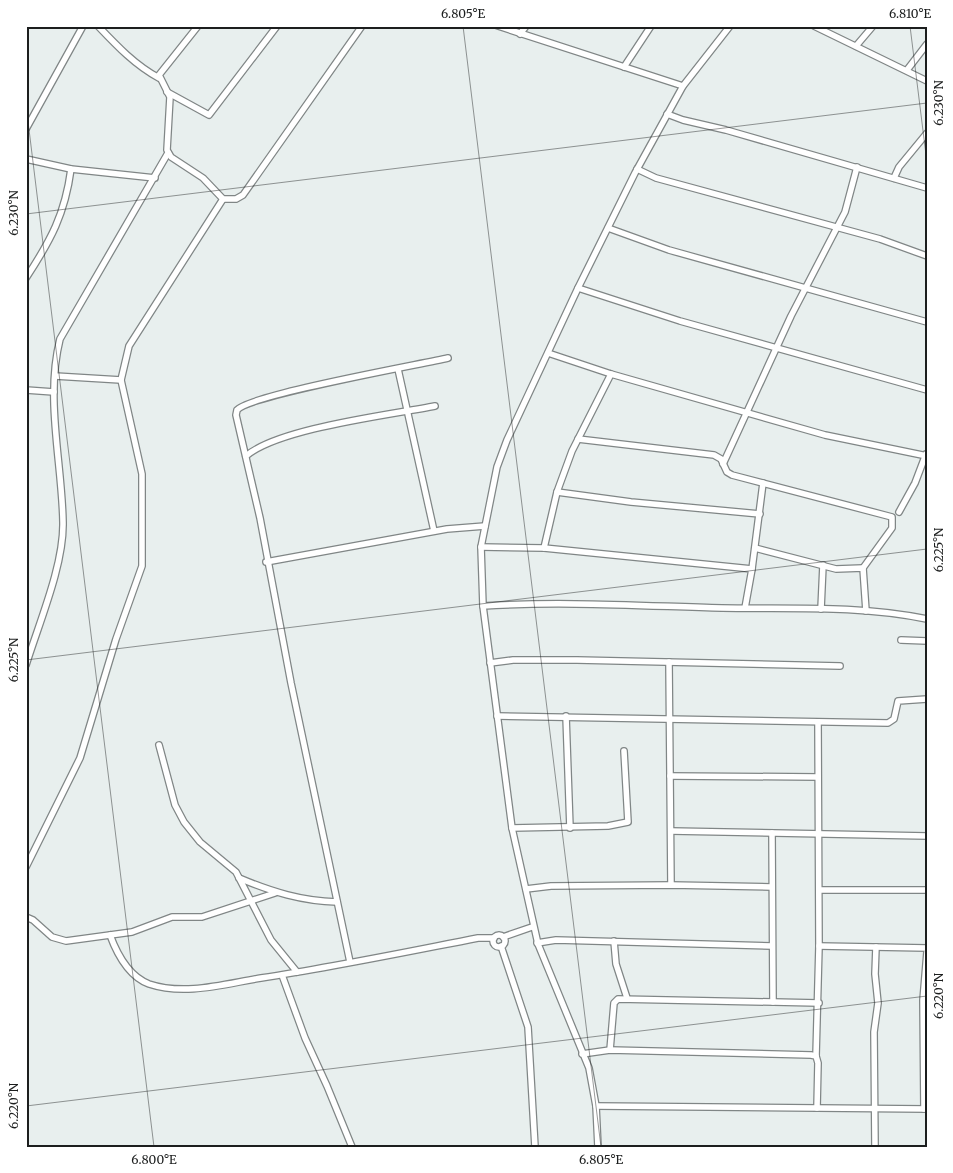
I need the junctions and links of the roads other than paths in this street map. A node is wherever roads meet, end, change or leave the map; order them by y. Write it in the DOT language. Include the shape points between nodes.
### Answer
graph roads {
  1 [pos="83,26"];
  2 [pos="98,26"];
  3 [pos="198,26"];
  4 [pos="277,26"];
  5 [pos="362,26"];
  6 [pos="498,26"];
  7 [pos="526,26"];
  8 [pos="650,26"];
  9 [pos="730,26"];
  10 [pos="814,26"];
  11 [pos="873,26"];
  12 [pos="520,34"];
  13 [pos="927,44"];
  14 [pos="856,46"];
  15 [pos="624,67"];
  16 [pos="907,70"];
  17 [pos="159,78"];
  18 [pos="927,82"];
  19 [pos="683,86"];
  20 [pos="167,92"];
  21 [pos="667,114"];
  22 [pos="28,120"];
  23 [pos="26,129"];
  24 [pos="927,133"];
  25 [pos="168,153"];
  26 [pos="26,159"];
  27 [pos="858,167"];
  28 [pos="71,169"];
  29 [pos="637,169"];
  30 [pos="155,178"];
  31 [pos="894,178"];
  32 [pos="927,188"];
  33 [pos="223,199"];
  34 [pos="835,227"];
  35 [pos="608,228"];
  36 [pos="927,256"];
  37 [pos="26,278"];
  38 [pos="578,288"];
  39 [pos="804,289"];
  40 [pos="927,322"];
  41 [pos="777,348"];
  42 [pos="548,353"];
  43 [pos="448,358"];
  44 [pos="398,369"];
  45 [pos="611,374"];
  46 [pos="54,376"];
  47 [pos="121,380"];
  48 [pos="26,390"];
  49 [pos="927,390"];
  50 [pos="54,392"];
  51 [pos="435,406"];
  52 [pos="407,411"];
  53 [pos="746,412"];
  54 [pos="578,439"];
  55 [pos="926,455"];
  56 [pos="246,456"];
  57 [pos="723,464"];
  58 [pos="763,482"];
  59 [pos="557,492"];
  60 [pos="899,512"];
  61 [pos="760,514"];
  62 [pos="485,526"];
  63 [pos="434,532"];
  64 [pos="481,547"];
  65 [pos="544,548"];
  66 [pos="756,548"];
  67 [pos="266,562"];
  68 [pos="823,565"];
  69 [pos="863,568"];
  70 [pos="752,569"];
  71 [pos="483,606"];
  72 [pos="745,608"];
  73 [pos="821,608"];
  74 [pos="866,611"];
  75 [pos="927,619"];
  76 [pos="901,640"];
  77 [pos="927,641"];
  78 [pos="669,662"];
  79 [pos="490,663"];
  80 [pos="26,665"];
  81 [pos="840,666"];
  82 [pos="927,699"];
  83 [pos="497,716"];
  84 [pos="566,716"];
  85 [pos="669,719"];
  86 [pos="818,722"];
  87 [pos="159,745"];
  88 [pos="624,751"];
  89 [pos="670,776"];
  90 [pos="818,777"];
  91 [pos="512,828"];
  92 [pos="570,828"];
  93 [pos="671,831"];
  94 [pos="772,833"];
  95 [pos="819,834"];
  96 [pos="927,836"];
  97 [pos="26,867"];
  98 [pos="239,878"];
  99 [pos="671,885"];
  100 [pos="771,887"];
  101 [pos="526,889"];
  102 [pos="819,890"];
  103 [pos="927,890"];
  104 [pos="275,894"];
  105 [pos="250,901"];
  106 [pos="337,902"];
  107 [pos="26,917"];
  108 [pos="532,928"];
  109 [pos="110,935"];
  110 [pos="503,936"];
  111 [pos="494,938"];
  112 [pos="614,942"];
  113 [pos="537,943"];
  114 [pos="501,946"];
  115 [pos="772,946"];
  116 [pos="820,946"];
  117 [pos="876,947"];
  118 [pos="927,948"];
  119 [pos="927,952"];
  120 [pos="350,962"];
  121 [pos="297,972"];
  122 [pos="282,975"];
  123 [pos="627,998"];
  124 [pos="925,1000"];
  125 [pos="773,1002"];
  126 [pos="819,1003"];
  127 [pos="610,1050"];
  128 [pos="582,1054"];
  129 [pos="816,1056"];
  130 [pos="926,1057"];
  131 [pos="596,1106"];
  132 [pos="817,1108"];
  133 [pos="875,1109"];
  134 [pos="926,1109"];
  135 [pos="352,1147"];
  136 [pos="535,1147"];
  137 [pos="598,1147"];
  138 [pos="876,1147"];
  1 -- 22 [label="street"];
  2 -- 17 [label="street" via="123,53"];
  3 -- 17 [label="street"];
  4 -- 20 [label="street" via="209,115"];
  5 -- 33 [label="street" via="243,195 236,199"];
  6 -- 12 [label="street"];
  7 -- 12 [label="street"];
  8 -- 15 [label="street"];
  9 -- 19 [label="street"];
  10 -- 14 [label="street"];
  11 -- 14 [label="street"];
  12 -- 15 [label="street"];
  13 -- 16 [label="street"];
  14 -- 16 [label="street"];
  15 -- 19 [label="street"];
  16 -- 18 [label="street"];
  17 -- 20 [label="street"];
  19 -- 21 [label="street"];
  20 -- 25 [label="street" via="170,102"];
  21 -- 27 [label="street"];
  21 -- 29 [label="street"];
  22 -- 23 [label="street"];
  24 -- 31 [label="street"];
  25 -- 30 [label="street"];
  25 -- 33 [label="street" via="213,187"];
  26 -- 28 [label="street"];
  27 -- 31 [label="street"];
  27 -- 34 [label="street" via="845,212"];
  28 -- 30 [label="street"];
  28 -- 37 [label="street" via="57,226"];
  29 -- 34 [label="street" via="656,178"];
  29 -- 35 [label="street"];
  30 -- 46 [label="street" via="66,327 56,354"];
  31 -- 32 [label="street"];
  33 -- 47 [label="street" via="129,346"];
  34 -- 36 [label="street"];
  34 -- 39 [label="street"];
  35 -- 38 [label="street"];
  35 -- 39 [label="street" via="669,250"];
  38 -- 41 [label="street"];
  38 -- 42 [label="street"];
  39 -- 40 [label="street"];
  39 -- 41 [label="street"];
  41 -- 49 [label="street"];
  41 -- 53 [label="street"];
  42 -- 45 [label="street"];
  42 -- 62 [label="street" via="497,467"];
  43 -- 44 [label="street"];
  44 -- 52 [label="street"];
  44 -- 56 [label="street" via="245,403 236,415"];
  45 -- 53 [label="street"];
  45 -- 54 [label="street"];
  46 -- 47 [label="street"];
  46 -- 50 [label="street"];
  47 -- 97 [label="street" via="142,474 142,566 113,648 83,750"];
  48 -- 50 [label="street"];
  50 -- 80 [label="street" via="62,549"];
  51 -- 52 [label="street"];
  52 -- 56 [label="street" via="280,439"];
  52 -- 63 [label="street"];
  53 -- 55 [label="street" via="841,439"];
  53 -- 57 [label="street"];
  54 -- 57 [label="street" via="714,455"];
  54 -- 59 [label="street"];
  55 -- 60 [label="street"];
  56 -- 67 [label="street"];
  57 -- 58 [label="street" via="732,475"];
  58 -- 61 [label="street"];
  58 -- 69 [label="street" via="892,517 892,528"];
  59 -- 61 [label="street"];
  59 -- 65 [label="street"];
  61 -- 66 [label="street"];
  62 -- 63 [label="street"];
  62 -- 64 [label="street"];
  63 -- 67 [label="street"];
  64 -- 65 [label="street"];
  64 -- 71 [label="street"];
  65 -- 70 [label="street"];
  66 -- 68 [label="street"];
  66 -- 70 [label="street"];
  67 -- 106 [label="street"];
  68 -- 69 [label="street"];
  68 -- 73 [label="street"];
  69 -- 74 [label="street"];
  70 -- 72 [label="street"];
  71 -- 72 [label="street"];
  71 -- 79 [label="street"];
  72 -- 73 [label="street"];
  73 -- 74 [label="street"];
  74 -- 75 [label="street"];
  76 -- 77 [label="street"];
  78 -- 79 [label="street" via="513,660"];
  78 -- 81 [label="street"];
  78 -- 85 [label="street"];
  79 -- 83 [label="street"];
  82 -- 86 [label="street" via="898,701 894,719 888,723"];
  83 -- 84 [label="street"];
  83 -- 91 [label="street"];
  84 -- 85 [label="street"];
  84 -- 92 [label="street"];
  85 -- 86 [label="street"];
  85 -- 89 [label="street"];
  86 -- 90 [label="street"];
  87 -- 98 [label="street" via="175,805 184,822 200,842 227,862"];
  88 -- 92 [label="street" via="628,822"];
  89 -- 90 [label="street"];
  89 -- 93 [label="street"];
  90 -- 95 [label="street"];
  91 -- 92 [label="street"];
  91 -- 101 [label="street"];
  93 -- 94 [label="street"];
  93 -- 99 [label="street"];
  94 -- 95 [label="street"];
  94 -- 100 [label="street"];
  95 -- 96 [label="street"];
  95 -- 102 [label="street"];
  98 -- 104 [label="street"];
  98 -- 105 [label="street"];
  99 -- 100 [label="street"];
  99 -- 101 [label="street"];
  100 -- 115 [label="street"];
  101 -- 108 [label="street"];
  102 -- 103 [label="street"];
  102 -- 116 [label="street"];
  104 -- 105 [label="street"];
  104 -- 106 [label="street"];
  105 -- 109 [label="street" via="202,917 172,917 143,929"];
  105 -- 121 [label="street" via="271,940"];
  106 -- 120 [label="street"];
  107 -- 109 [label="street" via="58,940"];
  108 -- 110 [label="street"];
  108 -- 113 [label="street"];
  109 -- 122 [label="street" via="124,964 148,984 186,990"];
  110 -- 111 [label="street"];
  110 -- 114 [label="street" via="505,942"];
  111 -- 114 [label="street" via="494,944"];
  111 -- 120 [label="street" via="478,938"];
  112 -- 113 [label="street" via="556,940"];
  112 -- 115 [label="street"];
  112 -- 123 [label="street" via="616,964"];
  113 -- 128 [label="street"];
  114 -- 136 [label="street" via="528,1027"];
  115 -- 125 [label="street"];
  116 -- 117 [label="street"];
  116 -- 126 [label="street"];
  117 -- 118 [label="street"];
  117 -- 133 [label="street"];
  119 -- 124 [label="street"];
  120 -- 121 [label="street"];
  121 -- 122 [label="street"];
  122 -- 135 [label="street"];
  123 -- 125 [label="street"];
  123 -- 127 [label="street" via="614,1003"];
  124 -- 130 [label="street"];
  125 -- 126 [label="street"];
  126 -- 129 [label="street"];
  127 -- 128 [label="street"];
  127 -- 129 [label="street"];
  128 -- 131 [label="street" via="592,1080"];
  129 -- 132 [label="street"];
  130 -- 134 [label="street"];
  131 -- 132 [label="street"];
  131 -- 137 [label="street"];
  132 -- 133 [label="street"];
  133 -- 134 [label="street"];
  133 -- 138 [label="street"];
}
